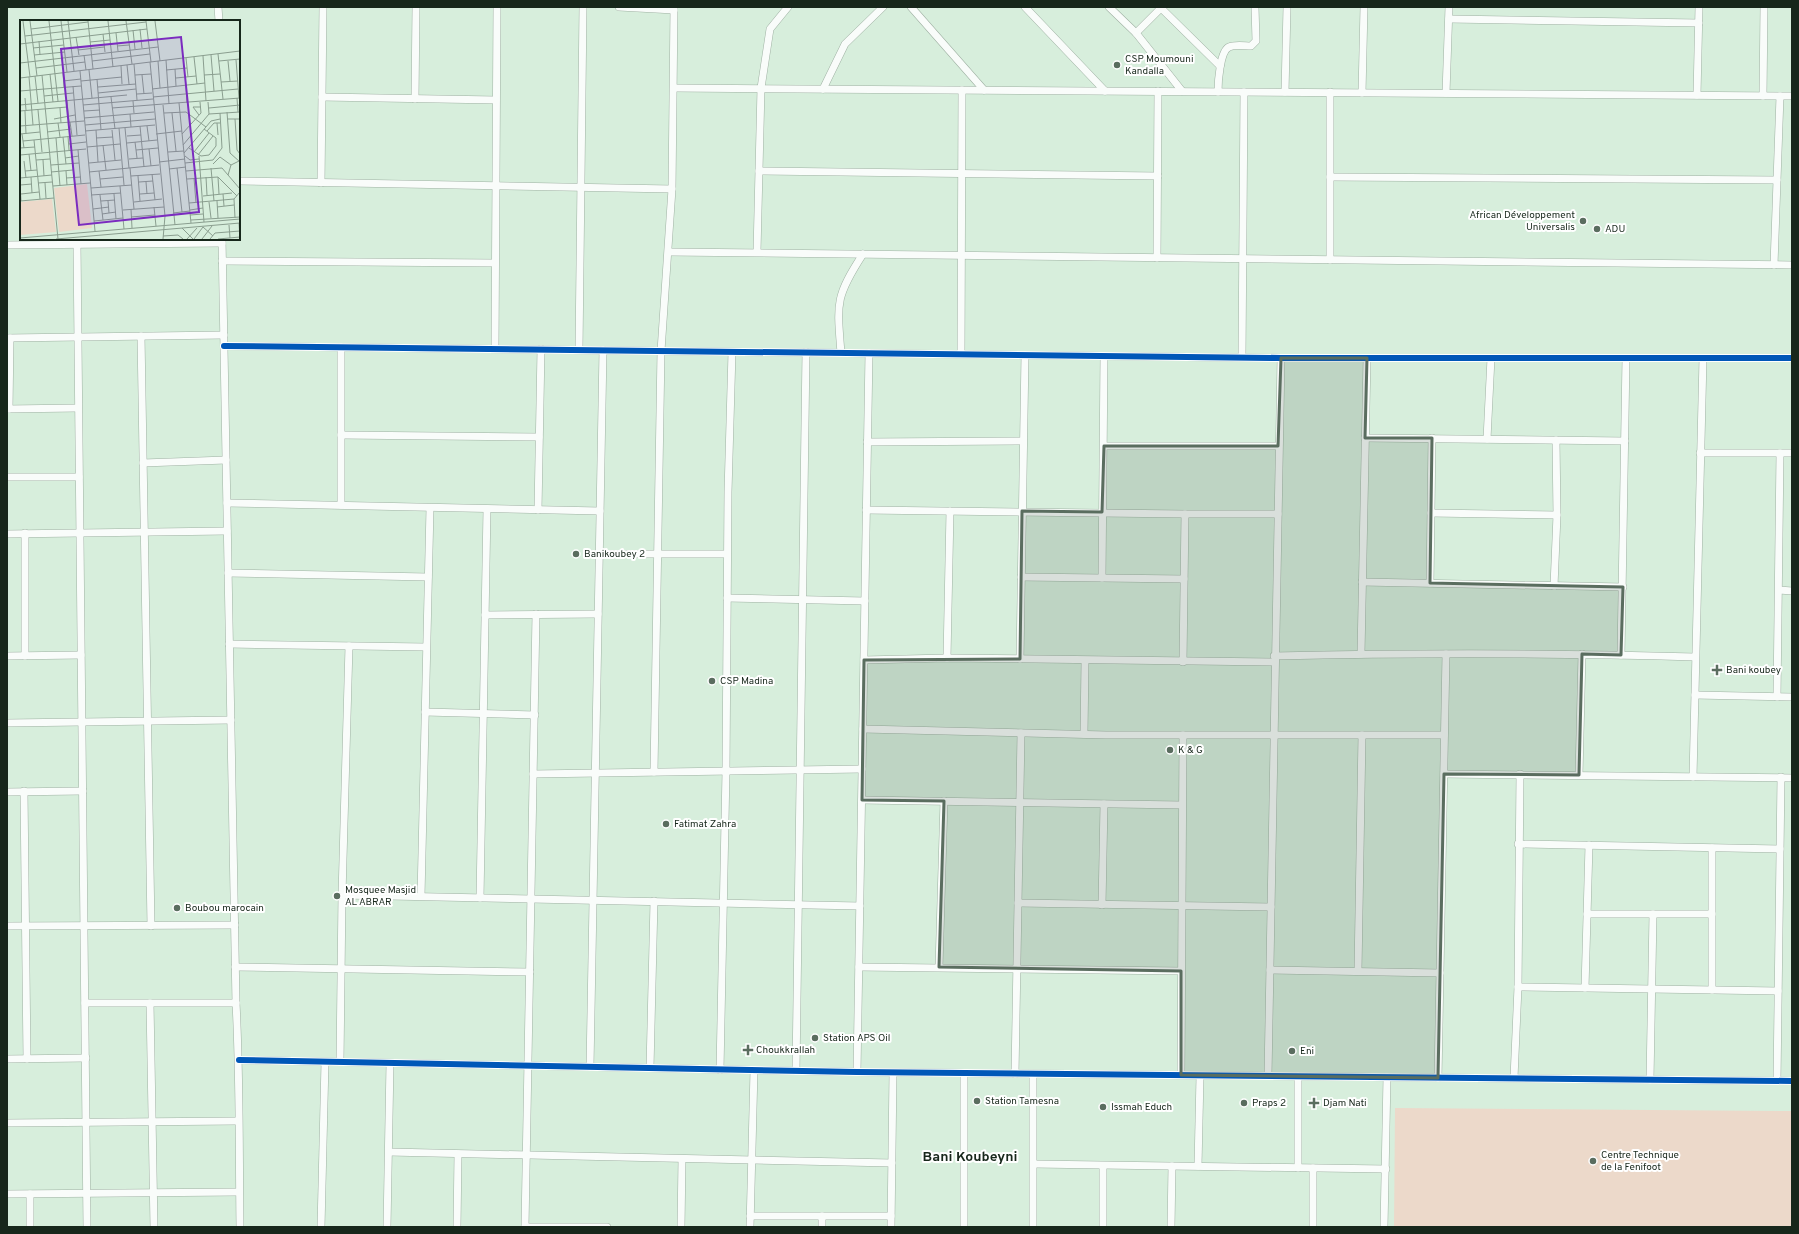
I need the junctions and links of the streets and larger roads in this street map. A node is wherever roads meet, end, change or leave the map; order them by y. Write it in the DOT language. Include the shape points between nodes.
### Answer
graph roads {
  1 [pos="218,7"];
  2 [pos="323,7"];
  3 [pos="416,7"];
  4 [pos="497,7"];
  5 [pos="583,7"];
  6 [pos="618,7"];
  7 [pos="788,7"];
  8 [pos="883,7"];
  9 [pos="911,7"];
  10 [pos="1025,7"];
  11 [pos="1109,7"];
  12 [pos="1255,7"];
  13 [pos="1287,7"];
  14 [pos="1364,7"];
  15 [pos="1449,7"];
  16 [pos="1699,7"];
  17 [pos="1764,7"];
  18 [pos="1162,8"];
  19 [pos="674,9"];
  20 [pos="1449,19"];
  21 [pos="218,20"];
  22 [pos="1699,23"];
  23 [pos="1136,33"];
  24 [pos="1220,66"];
  25 [pos="674,88"];
  26 [pos="761,88"];
  27 [pos="823,89"];
  28 [pos="962,90"];
  29 [pos="984,90"];
  30 [pos="1105,91"];
  31 [pos="1158,91"];
  32 [pos="1182,91"];
  33 [pos="1218,92"];
  34 [pos="1244,92"];
  35 [pos="1285,92"];
  36 [pos="1330,92"];
  37 [pos="1362,93"];
  38 [pos="1446,93"];
  39 [pos="1697,95"];
  40 [pos="1762,96"];
  41 [pos="1780,96"];
  42 [pos="1792,96"];
  43 [pos="322,97"];
  44 [pos="415,99"];
  45 [pos="496,100"];
  46 [pos="759,171"];
  47 [pos="962,173"];
  48 [pos="1158,176"];
  49 [pos="1330,177"];
  50 [pos="1778,180"];
  51 [pos="240,181"];
  52 [pos="321,183"];
  53 [pos="496,186"];
  54 [pos="581,188"];
  55 [pos="672,189"];
  56 [pos="222,241"];
  57 [pos="77,244"];
  58 [pos="7,245"];
  59 [pos="669,252"];
  60 [pos="758,252"];
  61 [pos="863,254"];
  62 [pos="961,255"];
  63 [pos="1157,258"];
  64 [pos="1243,259"];
  65 [pos="1330,260"];
  66 [pos="222,261"];
  67 [pos="495,264"];
  68 [pos="1774,265"];
  69 [pos="1792,265"];
  70 [pos="224,335"];
  71 [pos="141,336"];
  72 [pos="78,337"];
  73 [pos="9,338"];
  74 [pos="224,346"];
  75 [pos="341,347"];
  76 [pos="495,349"];
  77 [pos="541,349"];
  78 [pos="579,350"];
  79 [pos="602,350"];
  80 [pos="661,351"];
  81 [pos="732,352"];
  82 [pos="806,352"];
  83 [pos="841,353"];
  84 [pos="869,353"];
  85 [pos="961,354"];
  86 [pos="1025,355"];
  87 [pos="1104,356"];
  88 [pos="1242,357"];
  89 [pos="1281,358"];
  90 [pos="1367,358"];
  91 [pos="1491,358"];
  92 [pos="1626,358"];
  93 [pos="1703,358"];
  94 [pos="1792,358"];
  95 [pos="78,408"];
  96 [pos="8,409"];
  97 [pos="341,436"];
  98 [pos="540,437"];
  99 [pos="1365,438"];
  100 [pos="1432,438"];
  101 [pos="1487,439"];
  102 [pos="1556,440"];
  103 [pos="1023,441"];
  104 [pos="1625,441"];
  105 [pos="867,442"];
  106 [pos="1104,446"];
  107 [pos="1278,446"];
  108 [pos="1700,453"];
  109 [pos="1780,453"];
  110 [pos="1792,453"];
  111 [pos="226,460"];
  112 [pos="143,463"];
  113 [pos="79,476"];
  114 [pos="7,477"];
  115 [pos="227,503"];
  116 [pos="342,505"];
  117 [pos="430,508"];
  118 [pos="487,509"];
  119 [pos="538,510"];
  120 [pos="866,510"];
  121 [pos="600,511"];
  122 [pos="950,511"];
  123 [pos="1022,511"];
  124 [pos="1102,512"];
  125 [pos="1185,514"];
  126 [pos="1278,514"];
  127 [pos="1431,514"];
  128 [pos="1556,515"];
  129 [pos="227,531"];
  130 [pos="144,532"];
  131 [pos="80,533"];
  132 [pos="7,534"];
  133 [pos="25,534"];
  134 [pos="599,554"];
  135 [pos="657,554"];
  136 [pos="727,554"];
  137 [pos="228,573"];
  138 [pos="428,577"];
  139 [pos="1022,577"];
  140 [pos="1102,578"];
  141 [pos="1184,579"];
  142 [pos="1362,582"];
  143 [pos="1430,583"];
  144 [pos="1554,586"];
  145 [pos="1623,588"];
  146 [pos="1779,590"];
  147 [pos="1792,590"];
  148 [pos="727,598"];
  149 [pos="803,599"];
  150 [pos="865,601"];
  151 [pos="536,614"];
  152 [pos="598,614"];
  153 [pos="485,615"];
  154 [pos="229,644"];
  155 [pos="348,646"];
  156 [pos="426,647"];
  157 [pos="1361,654"];
  158 [pos="1446,654"];
  159 [pos="1582,654"];
  160 [pos="81,655"];
  161 [pos="1621,655"];
  162 [pos="7,656"];
  163 [pos="25,656"];
  164 [pos="1695,657"];
  165 [pos="947,658"];
  166 [pos="1020,659"];
  167 [pos="1274,659"];
  168 [pos="864,660"];
  169 [pos="1085,661"];
  170 [pos="1183,662"];
  171 [pos="1695,695"];
  172 [pos="1777,696"];
  173 [pos="1792,697"];
  174 [pos="425,712"];
  175 [pos="483,713"];
  176 [pos="534,715"];
  177 [pos="231,720"];
  178 [pos="147,721"];
  179 [pos="82,722"];
  180 [pos="7,724"];
  181 [pos="863,729"];
  182 [pos="1021,733"];
  183 [pos="1084,734"];
  184 [pos="1183,735"];
  185 [pos="1362,735"];
  186 [pos="1444,735"];
  187 [pos="1274,736"];
  188 [pos="862,769"];
  189 [pos="800,770"];
  190 [pos="726,771"];
  191 [pos="654,772"];
  192 [pos="595,773"];
  193 [pos="534,774"];
  194 [pos="1444,774"];
  195 [pos="1520,774"];
  196 [pos="1579,775"];
  197 [pos="1693,777"];
  198 [pos="1781,777"];
  199 [pos="1792,778"];
  200 [pos="24,791"];
  201 [pos="83,791"];
  202 [pos="7,792"];
  203 [pos="862,800"];
  204 [pos="944,802"];
  205 [pos="1021,803"];
  206 [pos="1104,804"];
  207 [pos="1182,805"];
  208 [pos="1518,844"];
  209 [pos="1589,845"];
  210 [pos="1712,848"];
  211 [pos="1780,849"];
  212 [pos="342,895"];
  213 [pos="421,896"];
  214 [pos="480,898"];
  215 [pos="531,899"];
  216 [pos="593,900"];
  217 [pos="654,901"];
  218 [pos="1018,902"];
  219 [pos="723,903"];
  220 [pos="798,904"];
  221 [pos="1102,905"];
  222 [pos="860,906"];
  223 [pos="1181,906"];
  224 [pos="1271,907"];
  225 [pos="1587,914"];
  226 [pos="1653,914"];
  227 [pos="1712,914"];
  228 [pos="234,925"];
  229 [pos="7,926"];
  230 [pos="25,926"];
  231 [pos="84,926"];
  232 [pos="151,926"];
  233 [pos="235,967"];
  234 [pos="859,967"];
  235 [pos="939,967"];
  236 [pos="341,969"];
  237 [pos="1016,970"];
  238 [pos="1270,970"];
  239 [pos="1180,971"];
  240 [pos="1358,971"];
  241 [pos="530,972"];
  242 [pos="1440,973"];
  243 [pos="1518,987"];
  244 [pos="1585,988"];
  245 [pos="1652,989"];
  246 [pos="1712,990"];
  247 [pos="1778,991"];
  248 [pos="85,1003"];
  249 [pos="150,1003"];
  250 [pos="236,1003"];
  251 [pos="86,1058"];
  252 [pos="7,1059"];
  253 [pos="26,1059"];
  254 [pos="239,1060"];
  255 [pos="325,1062"];
  256 [pos="340,1062"];
  257 [pos="390,1063"];
  258 [pos="528,1066"];
  259 [pos="590,1067"];
  260 [pos="650,1068"];
  261 [pos="720,1070"];
  262 [pos="754,1070"];
  263 [pos="796,1071"];
  264 [pos="857,1072"];
  265 [pos="893,1073"];
  266 [pos="964,1073"];
  267 [pos="1015,1074"];
  268 [pos="1033,1074"];
  269 [pos="1180,1075"];
  270 [pos="1200,1076"];
  271 [pos="1268,1076"];
  272 [pos="1298,1076"];
  273 [pos="1387,1077"];
  274 [pos="1438,1078"];
  275 [pos="1514,1078"];
  276 [pos="1650,1080"];
  277 [pos="1777,1081"];
  278 [pos="1792,1081"];
  279 [pos="238,1121"];
  280 [pos="86,1122"];
  281 [pos="152,1122"];
  282 [pos="7,1123"];
  283 [pos="389,1152"];
  284 [pos="458,1154"];
  285 [pos="527,1155"];
  286 [pos="682,1159"];
  287 [pos="752,1160"];
  288 [pos="892,1163"];
  289 [pos="1034,1164"];
  290 [pos="1103,1166"];
  291 [pos="1172,1166"];
  292 [pos="1198,1166"];
  293 [pos="1298,1168"];
  294 [pos="1313,1168"];
  295 [pos="1386,1169"];
  296 [pos="239,1192"];
  297 [pos="87,1193"];
  298 [pos="153,1193"];
  299 [pos="7,1194"];
  300 [pos="30,1194"];
  301 [pos="750,1216"];
  302 [pos="822,1216"];
  303 [pos="891,1216"];
  304 [pos="30,1227"];
  305 [pos="87,1227"];
  306 [pos="154,1227"];
  307 [pos="240,1227"];
  308 [pos="321,1227"];
  309 [pos="388,1227"];
  310 [pos="457,1227"];
  311 [pos="525,1227"];
  312 [pos="592,1227"];
  313 [pos="607,1227"];
  314 [pos="681,1227"];
  315 [pos="750,1227"];
  316 [pos="822,1227"];
  317 [pos="891,1227"];
  318 [pos="964,1227"];
  319 [pos="1033,1227"];
  320 [pos="1103,1227"];
  321 [pos="1171,1227"];
  322 [pos="1313,1227"];
  323 [pos="1384,1227"];
  1 -- 21 [label="street"];
  2 -- 43 [label="street"];
  3 -- 44 [label="street"];
  4 -- 45 [label="street"];
  5 -- 54 [label="street"];
  6 -- 19 [label="street"];
  7 -- 26 [label="street" via="770,30"];
  8 -- 27 [label="street" via="841,49"];
  9 -- 29 [label="street"];
  10 -- 30 [label="street"];
  11 -- 23 [label="street"];
  12 -- 24 [label="street" via="1255,44 1228,47"];
  13 -- 35 [label="street"];
  14 -- 37 [label="street"];
  15 -- 20 [label="street"];
  16 -- 22 [label="street"];
  17 -- 40 [label="street"];
  18 -- 23 [label="street"];
  18 -- 24 [label="street"];
  19 -- 25 [label="street"];
  20 -- 22 [label="street"];
  20 -- 38 [label="street"];
  22 -- 39 [label="street"];
  23 -- 32 [label="street"];
  24 -- 33 [label="street"];
  25 -- 26 [label="street"];
  25 -- 55 [label="street"];
  26 -- 27 [label="street"];
  26 -- 46 [label="street"];
  27 -- 28 [label="street"];
  28 -- 29 [label="street"];
  28 -- 47 [label="street"];
  29 -- 30 [label="street"];
  30 -- 31 [label="street"];
  31 -- 32 [label="street"];
  31 -- 48 [label="street"];
  32 -- 33 [label="street"];
  33 -- 34 [label="street"];
  34 -- 35 [label="street"];
  34 -- 64 [label="street"];
  35 -- 36 [label="street"];
  36 -- 37 [label="street"];
  36 -- 49 [label="street"];
  37 -- 38 [label="street"];
  38 -- 39 [label="street"];
  39 -- 40 [label="street"];
  40 -- 41 [label="street"];
  41 -- 42 [label="street"];
  41 -- 50 [label="street"];
  43 -- 44 [label="street"];
  43 -- 52 [label="street"];
  44 -- 45 [label="street"];
  45 -- 53 [label="street"];
  46 -- 47 [label="street"];
  46 -- 60 [label="street"];
  47 -- 48 [label="street"];
  47 -- 62 [label="street"];
  48 -- 63 [label="street"];
  49 -- 50 [label="street"];
  49 -- 65 [label="street"];
  50 -- 68 [label="street"];
  51 -- 52 [label="street"];
  52 -- 53 [label="street"];
  53 -- 54 [label="street"];
  53 -- 67 [label="street"];
  54 -- 55 [label="street"];
  54 -- 78 [label="street"];
  55 -- 59 [label="street"];
  56 -- 57 [label="street"];
  56 -- 66 [label="street"];
  57 -- 58 [label="street"];
  57 -- 72 [label="street"];
  59 -- 60 [label="street"];
  59 -- 80 [label="street"];
  60 -- 61 [label="street"];
  61 -- 62 [label="street"];
  61 -- 83 [label="street" via="839,297"];
  62 -- 63 [label="street"];
  62 -- 85 [label="street"];
  63 -- 64 [label="street"];
  64 -- 65 [label="street"];
  64 -- 88 [label="street"];
  65 -- 68 [label="street"];
  66 -- 67 [label="street"];
  66 -- 70 [label="street"];
  67 -- 76 [label="street"];
  68 -- 69 [label="street"];
  70 -- 71 [label="street"];
  70 -- 74 [label="street"];
  71 -- 72 [label="street"];
  71 -- 112 [label="street"];
  72 -- 73 [label="street"];
  72 -- 95 [label="street"];
  73 -- 96 [label="street"];
  74 -- 75 [label="street"];
  74 -- 111 [label="street"];
  75 -- 76 [label="street"];
  75 -- 97 [label="street"];
  76 -- 77 [label="street"];
  77 -- 78 [label="street"];
  77 -- 98 [label="street"];
  78 -- 79 [label="street"];
  79 -- 80 [label="street"];
  79 -- 121 [label="street"];
  80 -- 81 [label="street"];
  80 -- 135 [label="street"];
  81 -- 82 [label="street"];
  81 -- 136 [label="street"];
  82 -- 83 [label="street"];
  82 -- 149 [label="street"];
  83 -- 84 [label="street"];
  84 -- 85 [label="street"];
  84 -- 105 [label="street"];
  85 -- 86 [label="street"];
  86 -- 87 [label="street"];
  86 -- 103 [label="street"];
  87 -- 88 [label="street"];
  87 -- 106 [label="street"];
  88 -- 89 [label="street"];
  89 -- 90 [label="street"];
  89 -- 107 [label="street"];
  90 -- 91 [label="street"];
  90 -- 99 [label="street"];
  91 -- 92 [label="street"];
  91 -- 101 [label="street"];
  92 -- 93 [label="street"];
  92 -- 104 [label="street"];
  93 -- 94 [label="street"];
  93 -- 108 [label="street"];
  95 -- 96 [label="street"];
  95 -- 113 [label="street"];
  97 -- 98 [label="street"];
  97 -- 116 [label="street"];
  98 -- 119 [label="street"];
  99 -- 100 [label="street"];
  99 -- 142 [label="street"];
  100 -- 101 [label="street"];
  100 -- 127 [label="street"];
  101 -- 102 [label="street"];
  102 -- 104 [label="street"];
  102 -- 128 [label="street"];
  103 -- 105 [label="street"];
  103 -- 123 [label="street"];
  104 -- 145 [label="street"];
  105 -- 120 [label="street"];
  106 -- 107 [label="street"];
  106 -- 124 [label="street"];
  107 -- 126 [label="street"];
  108 -- 109 [label="street"];
  108 -- 164 [label="street"];
  109 -- 110 [label="street"];
  109 -- 146 [label="street"];
  111 -- 112 [label="street"];
  111 -- 115 [label="street"];
  112 -- 130 [label="street"];
  113 -- 114 [label="street"];
  113 -- 131 [label="street"];
  115 -- 116 [label="street"];
  115 -- 129 [label="street"];
  116 -- 117 [label="street"];
  117 -- 118 [label="street"];
  117 -- 138 [label="street"];
  118 -- 119 [label="street"];
  118 -- 153 [label="street"];
  119 -- 121 [label="street"];
  120 -- 122 [label="street"];
  120 -- 150 [label="street"];
  121 -- 134 [label="street"];
  122 -- 123 [label="street"];
  122 -- 165 [label="street"];
  123 -- 124 [label="street"];
  123 -- 139 [label="street"];
  124 -- 125 [label="street"];
  124 -- 140 [label="street"];
  125 -- 126 [label="street"];
  125 -- 141 [label="street"];
  126 -- 167 [label="street"];
  127 -- 128 [label="street"];
  127 -- 143 [label="street"];
  128 -- 144 [label="street"];
  129 -- 130 [label="street"];
  129 -- 137 [label="street"];
  130 -- 131 [label="street"];
  130 -- 178 [label="street"];
  131 -- 133 [label="street"];
  131 -- 160 [label="street"];
  132 -- 133 [label="street"];
  133 -- 163 [label="street"];
  134 -- 135 [label="street"];
  134 -- 152 [label="street"];
  135 -- 136 [label="street"];
  135 -- 191 [label="street"];
  136 -- 148 [label="street"];
  137 -- 138 [label="street"];
  137 -- 154 [label="street"];
  138 -- 156 [label="street"];
  139 -- 140 [label="street"];
  139 -- 166 [label="street"];
  140 -- 141 [label="street"];
  141 -- 170 [label="street"];
  142 -- 143 [label="street"];
  142 -- 157 [label="street"];
  143 -- 144 [label="street"];
  144 -- 145 [label="street"];
  145 -- 161 [label="street"];
  146 -- 147 [label="street"];
  146 -- 172 [label="street"];
  148 -- 149 [label="street"];
  148 -- 190 [label="street"];
  149 -- 150 [label="street"];
  149 -- 189 [label="street"];
  150 -- 168 [label="street"];
  151 -- 152 [label="street"];
  151 -- 153 [label="street"];
  151 -- 176 [label="street"];
  152 -- 192 [label="street"];
  153 -- 175 [label="street"];
  154 -- 155 [label="street"];
  154 -- 177 [label="street"];
  155 -- 156 [label="street"];
  155 -- 212 [label="street"];
  156 -- 174 [label="street"];
  157 -- 158 [label="street"];
  157 -- 167 [label="street"];
  158 -- 159 [label="street"];
  158 -- 186 [label="street"];
  159 -- 161 [label="street"];
  159 -- 196 [label="street"];
  160 -- 163 [label="street"];
  160 -- 179 [label="street"];
  161 -- 164 [label="street"];
  162 -- 163 [label="street"];
  164 -- 171 [label="street"];
  165 -- 166 [label="street"];
  165 -- 168 [label="street"];
  166 -- 169 [label="street"];
  167 -- 170 [label="street"];
  167 -- 187 [label="street"];
  168 -- 181 [label="street"];
  169 -- 170 [label="street"];
  169 -- 183 [label="street"];
  171 -- 172 [label="street"];
  171 -- 197 [label="street"];
  172 -- 173 [label="street"];
  174 -- 175 [label="street"];
  174 -- 213 [label="street"];
  175 -- 176 [label="street"];
  175 -- 214 [label="street"];
  176 -- 193 [label="street"];
  177 -- 178 [label="street"];
  177 -- 228 [label="street"];
  178 -- 179 [label="street"];
  178 -- 232 [label="street"];
  179 -- 180 [label="street"];
  179 -- 201 [label="street"];
  181 -- 182 [label="street"];
  181 -- 188 [label="street"];
  182 -- 183 [label="street"];
  182 -- 205 [label="street"];
  183 -- 184 [label="street"];
  184 -- 187 [label="street"];
  184 -- 207 [label="street"];
  185 -- 186 [label="street"];
  185 -- 187 [label="street"];
  185 -- 240 [label="street"];
  186 -- 194 [label="street"];
  187 -- 224 [label="street"];
  188 -- 189 [label="street"];
  188 -- 203 [label="street"];
  189 -- 190 [label="street"];
  189 -- 220 [label="street"];
  190 -- 191 [label="street"];
  190 -- 219 [label="street"];
  191 -- 192 [label="street"];
  192 -- 193 [label="street"];
  192 -- 216 [label="street"];
  193 -- 215 [label="street"];
  194 -- 195 [label="street"];
  194 -- 242 [label="street"];
  195 -- 196 [label="street"];
  195 -- 208 [label="street"];
  196 -- 197 [label="street"];
  197 -- 198 [label="street"];
  198 -- 199 [label="street"];
  198 -- 211 [label="street"];
  200 -- 201 [label="street"];
  200 -- 202 [label="street"];
  200 -- 230 [label="street"];
  201 -- 231 [label="street"];
  203 -- 204 [label="street"];
  203 -- 222 [label="street"];
  204 -- 205 [label="street"];
  204 -- 235 [label="street"];
  205 -- 206 [label="street"];
  205 -- 218 [label="street"];
  206 -- 207 [label="street"];
  206 -- 221 [label="street"];
  207 -- 223 [label="street"];
  208 -- 209 [label="street"];
  208 -- 243 [label="street"];
  209 -- 210 [label="street"];
  209 -- 225 [label="street"];
  210 -- 211 [label="street"];
  210 -- 227 [label="street"];
  211 -- 247 [label="street"];
  212 -- 213 [label="street"];
  212 -- 236 [label="street"];
  213 -- 214 [label="street"];
  214 -- 215 [label="street"];
  215 -- 216 [label="street"];
  215 -- 241 [label="street"];
  216 -- 217 [label="street"];
  216 -- 259 [label="street"];
  217 -- 219 [label="street"];
  217 -- 260 [label="street"];
  218 -- 221 [label="street"];
  218 -- 237 [label="street"];
  219 -- 220 [label="street"];
  219 -- 261 [label="street"];
  220 -- 222 [label="street"];
  220 -- 263 [label="street"];
  221 -- 223 [label="street"];
  222 -- 234 [label="street"];
  223 -- 224 [label="street"];
  223 -- 239 [label="street"];
  224 -- 238 [label="street"];
  225 -- 226 [label="street"];
  225 -- 244 [label="street"];
  226 -- 227 [label="street"];
  226 -- 245 [label="street"];
  227 -- 246 [label="street"];
  228 -- 232 [label="street"];
  228 -- 233 [label="street"];
  229 -- 230 [label="street"];
  230 -- 231 [label="street"];
  230 -- 253 [label="street"];
  231 -- 232 [label="street"];
  231 -- 248 [label="street"];
  233 -- 236 [label="street"];
  233 -- 250 [label="street"];
  234 -- 235 [label="street"];
  234 -- 264 [label="street"];
  235 -- 237 [label="street"];
  236 -- 241 [label="street"];
  236 -- 256 [label="street"];
  237 -- 239 [label="street"];
  237 -- 267 [label="street"];
  238 -- 240 [label="street"];
  238 -- 271 [label="street"];
  239 -- 269 [label="street"];
  240 -- 242 [label="street"];
  241 -- 258 [label="street"];
  242 -- 274 [label="street"];
  243 -- 244 [label="street"];
  243 -- 275 [label="street"];
  244 -- 245 [label="street"];
  245 -- 246 [label="street"];
  245 -- 276 [label="street"];
  246 -- 247 [label="street"];
  247 -- 277 [label="street"];
  248 -- 249 [label="street"];
  248 -- 251 [label="street"];
  249 -- 250 [label="street"];
  249 -- 281 [label="street"];
  250 -- 254 [label="street"];
  251 -- 253 [label="street"];
  251 -- 280 [label="street"];
  252 -- 253 [label="street"];
  254 -- 255 [label="street"];
  254 -- 279 [label="street"];
  255 -- 256 [label="street"];
  255 -- 308 [label="street"];
  256 -- 257 [label="street"];
  257 -- 258 [label="street"];
  257 -- 283 [label="street"];
  258 -- 259 [label="street"];
  258 -- 285 [label="street"];
  259 -- 260 [label="street"];
  260 -- 261 [label="street"];
  261 -- 262 [label="street"];
  262 -- 263 [label="street"];
  262 -- 287 [label="street"];
  263 -- 264 [label="street"];
  264 -- 265 [label="street"];
  265 -- 266 [label="street"];
  265 -- 288 [label="street"];
  266 -- 267 [label="street"];
  266 -- 318 [label="street"];
  267 -- 268 [label="street"];
  268 -- 269 [label="street"];
  268 -- 289 [label="street"];
  269 -- 270 [label="street"];
  270 -- 271 [label="street"];
  270 -- 292 [label="street"];
  271 -- 272 [label="street"];
  272 -- 273 [label="street"];
  272 -- 293 [label="street"];
  273 -- 274 [label="street"];
  273 -- 295 [label="street"];
  274 -- 275 [label="street"];
  275 -- 276 [label="street"];
  276 -- 277 [label="street"];
  277 -- 278 [label="street"];
  279 -- 281 [label="street"];
  279 -- 296 [label="street"];
  280 -- 281 [label="street"];
  280 -- 282 [label="street"];
  280 -- 297 [label="street"];
  281 -- 298 [label="street"];
  283 -- 284 [label="street"];
  283 -- 309 [label="street"];
  284 -- 285 [label="street"];
  284 -- 310 [label="street"];
  285 -- 286 [label="street"];
  285 -- 311 [label="street"];
  286 -- 287 [label="street"];
  286 -- 314 [label="street"];
  287 -- 288 [label="street"];
  287 -- 301 [label="street"];
  288 -- 303 [label="street"];
  289 -- 290 [label="street"];
  289 -- 319 [label="street"];
  290 -- 291 [label="street"];
  290 -- 320 [label="street"];
  291 -- 292 [label="street"];
  291 -- 321 [label="street"];
  292 -- 293 [label="street"];
  293 -- 294 [label="street"];
  294 -- 295 [label="street"];
  294 -- 322 [label="street"];
  295 -- 323 [label="street"];
  296 -- 298 [label="street"];
  296 -- 307 [label="street"];
  297 -- 298 [label="street"];
  297 -- 300 [label="street"];
  297 -- 305 [label="street"];
  298 -- 306 [label="street"];
  299 -- 300 [label="street"];
  300 -- 304 [label="street"];
  301 -- 302 [label="street"];
  301 -- 315 [label="street"];
  302 -- 303 [label="street"];
  302 -- 316 [label="street"];
  303 -- 317 [label="street"];
  311 -- 312 [label="street"];
  312 -- 313 [label="street"];
}
